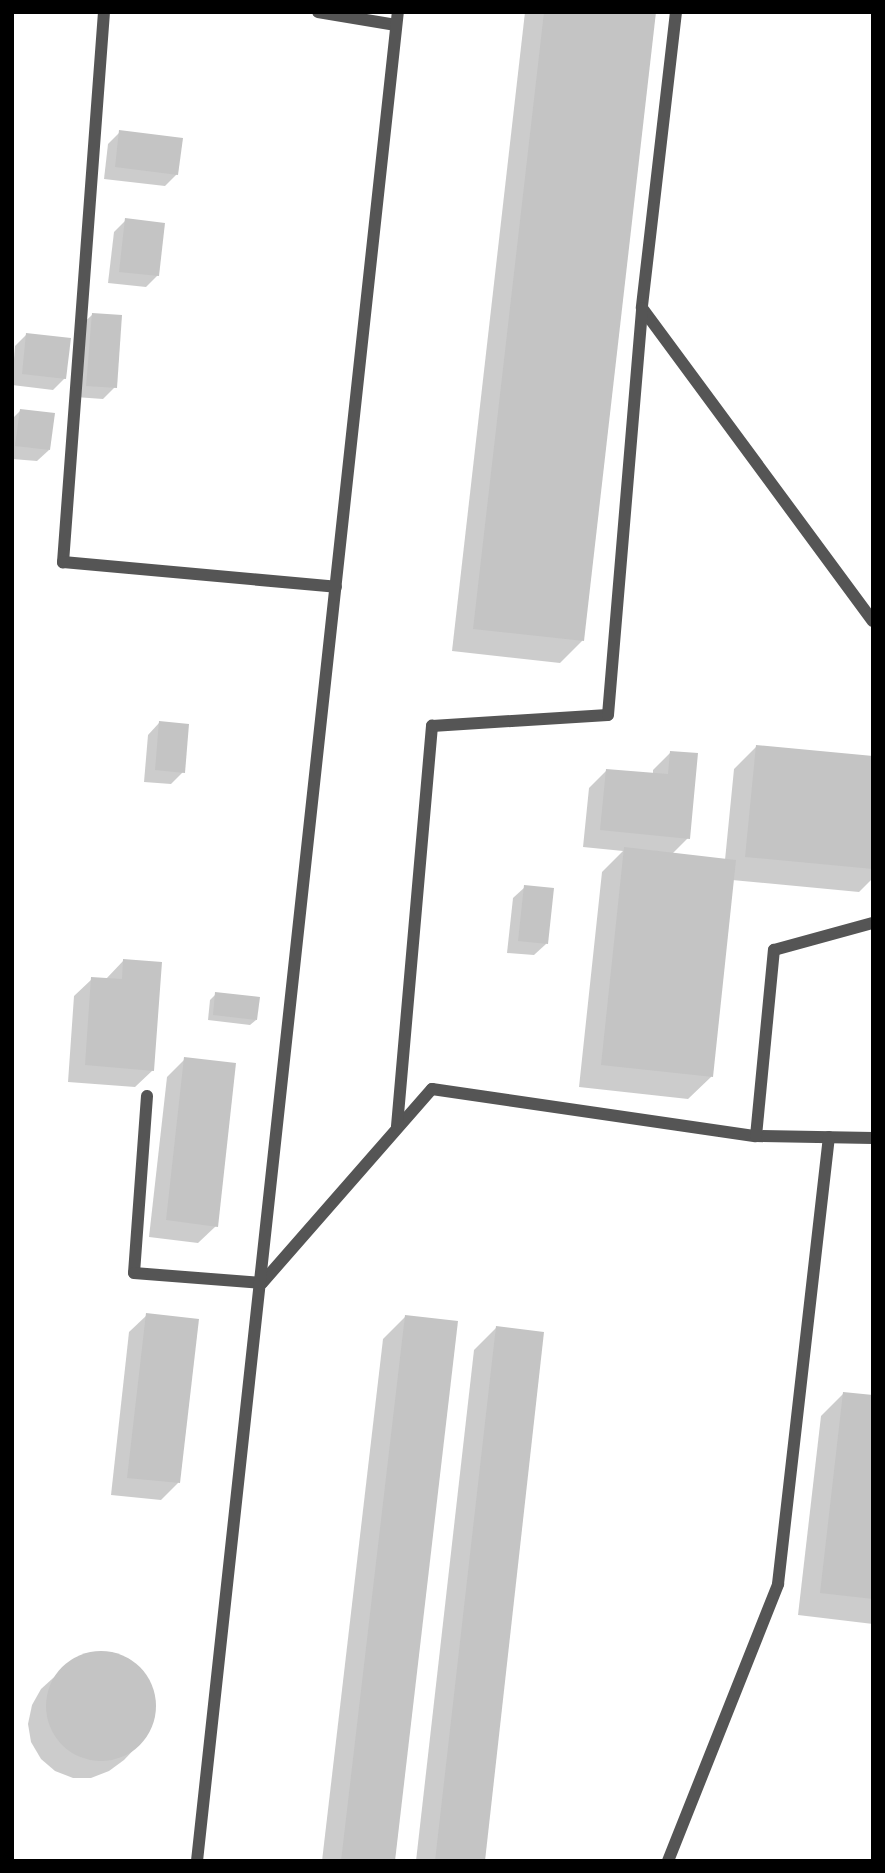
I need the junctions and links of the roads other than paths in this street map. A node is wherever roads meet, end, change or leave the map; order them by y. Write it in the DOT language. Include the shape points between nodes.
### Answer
graph roads {
  1 [pos="104,12"];
  2 [pos="318,12"];
  3 [pos="676,12"];
  4 [pos="397,19"];
  5 [pos="642,308"];
  6 [pos="336,587"];
  7 [pos="873,621"];
  8 [pos="873,923"];
  9 [pos="147,1096"];
  10 [pos="397,1126"];
  11 [pos="756,1136"];
  12 [pos="829,1137"];
  13 [pos="873,1138"];
  14 [pos="262,1283"];
  15 [pos="197,1861"];
  16 [pos="668,1861"];
  1 -- 6 [label="lane" via="63,562"];
  2 -- 4 [label="lane"];
  3 -- 5 [label="lane"];
  4 -- 6 [label="lane"];
  5 -- 7 [label="lane"];
  5 -- 10 [label="lane" via="608,715 432,726"];
  6 -- 14 [label="lane"];
  8 -- 11 [label="lane" via="775,950"];
  9 -- 14 [label="lane" via="135,1273"];
  10 -- 11 [label="lane" via="432,1089"];
  10 -- 14 [label="lane"];
  11 -- 12 [label="lane"];
  12 -- 13 [label="lane"];
  12 -- 16 [label="lane" via="778,1584"];
  14 -- 15 [label="lane"];
}
